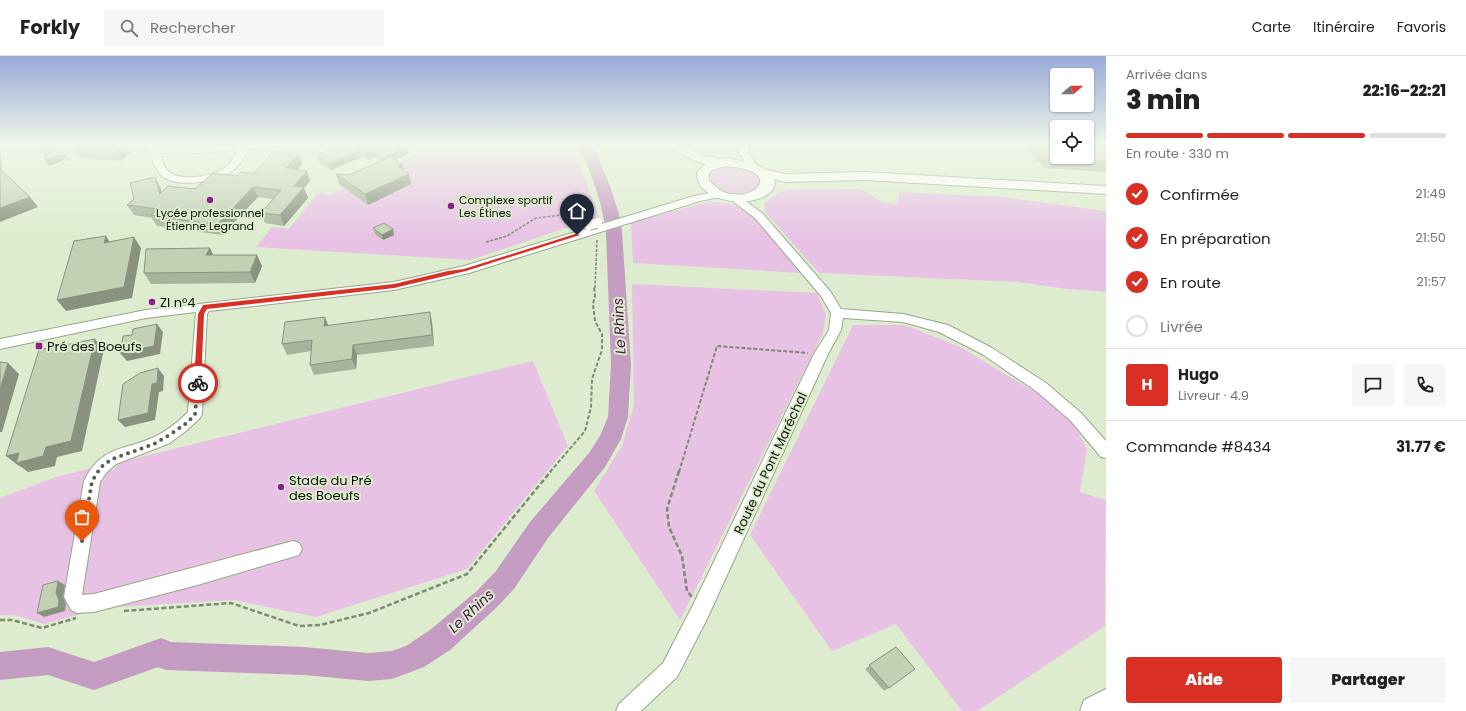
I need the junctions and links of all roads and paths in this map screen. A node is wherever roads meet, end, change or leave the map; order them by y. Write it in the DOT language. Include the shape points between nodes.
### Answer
graph roads {
  1 [pos="168,176"];
  2 [pos="214,176"];
  3 [pos="763,176"];
  4 [pos="776,176"];
  5 [pos="703,177"];
  6 [pos="1106,190"];
  7 [pos="760,192"];
  8 [pos="727,196"];
  9 [pos="1106,198"];
  10 [pos="638,213"];
  11 [pos="759,216"];
  12 [pos="591,227"];
  13 [pos="486,242"];
  14 [pos="205,307"];
  15 [pos="837,313"];
  16 [pos="0,344"];
  17 [pos="821,354"];
  18 [pos="1106,452"];
  19 [pos="293,549"];
  20 [pos="122,611"];
  21 [pos="700,612"];
  22 [pos="80,617"];
  23 [pos="0,620"];
  24 [pos="1106,704"];
  25 [pos="626,711"];
  26 [pos="1095,711"];
  1 -- 2 [label="street" via="189,180"];
  3 -- 7 [label="main road" via="768,184"];
  4 -- 6 [label="main road" via="785,178 865,176"];
  5 -- 8 [label="main road" via="710,189"];
  5 -- 10 [label="street" via="692,192"];
  7 -- 8 [label="main road"];
  7 -- 9 [label="main road" via="789,183 820,182"];
  7 -- 11 [label="street"];
  8 -- 10 [label="street" via="698,198"];
  8 -- 11 [label="street"];
  10 -- 12 [label="street"];
  11 -- 15 [label="street" via="826,294"];
  12 -- 13 [label="path" via="571,214 536,218 506,236"];
  12 -- 14 [label="street" via="470,268 394,286"];
  12 -- 20 [label="path" via="595,296 593,304 595,321 602,334 602,350 592,379 591,407 585,431 467,574 369,613 320,625 299,626 231,604"];
  14 -- 16 [label="street" via="146,314"];
  14 -- 19 [label="street" via="201,314 195,414 188,422 154,444 112,459 101,467 92,481 73,597 77,604 94,603"];
  15 -- 17 [label="street, Route du Pont Maréchal" via="835,330"];
  15 -- 18 [label="street" via="902,318 943,328 987,351 1041,387 1075,416"];
  17 -- 21 [label="street, Route du Pont Maréchal"];
  17 -- 21 [label="path" via="717,346 667,509 669,527 682,556 687,591"];
  21 -- 25 [label="street, Route du Pont Maréchal" via="670,670"];
  22 -- 23 [label="path" via="42,628 12,620"];
  24 -- 26 [label="highway"];
}
